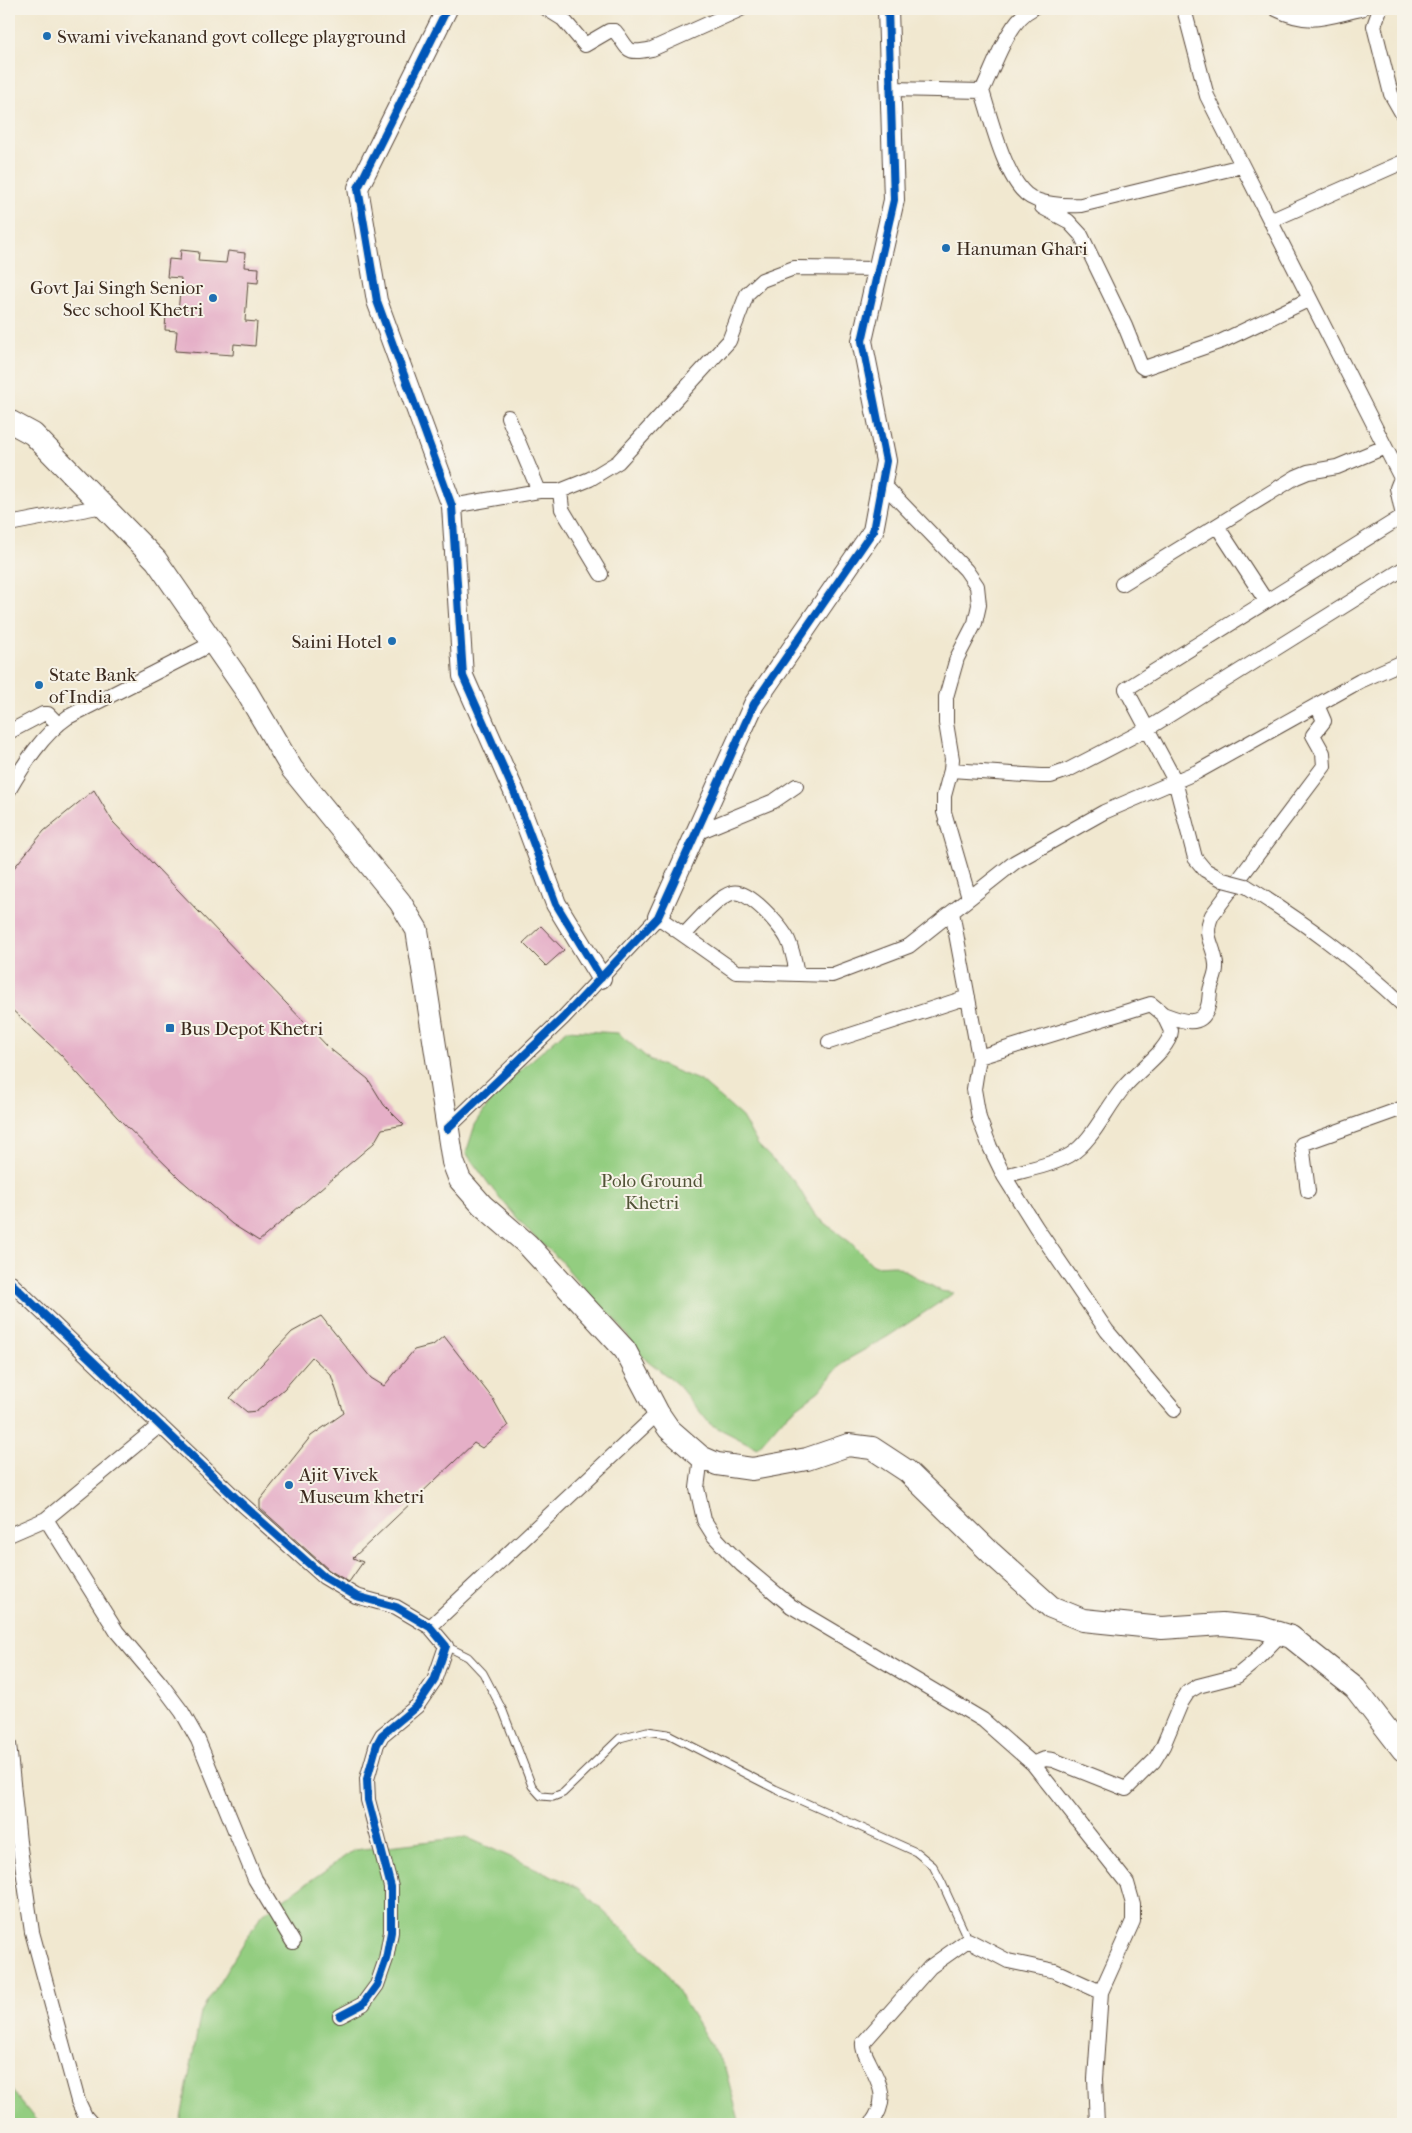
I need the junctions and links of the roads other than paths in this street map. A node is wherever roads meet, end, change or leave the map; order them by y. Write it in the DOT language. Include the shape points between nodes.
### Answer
graph roads {
  1 [pos="447,9"];
  2 [pos="547,9"];
  3 [pos="741,9"];
  4 [pos="888,9"];
  5 [pos="1032,9"];
  6 [pos="1184,9"];
  7 [pos="1276,9"];
  8 [pos="1361,9"];
  9 [pos="1380,9"];
  10 [pos="891,89"];
  11 [pos="982,92"];
  12 [pos="1403,115"];
  13 [pos="1403,162"];
  14 [pos="1242,166"];
  15 [pos="1026,195"];
  16 [pos="1270,221"];
  17 [pos="879,270"];
  18 [pos="1310,299"];
  19 [pos="508,417"];
  20 [pos="9,421"];
  21 [pos="1385,447"];
  22 [pos="882,483"];
  23 [pos="539,491"];
  24 [pos="560,491"];
  25 [pos="104,506"];
  26 [pos="452,506"];
  27 [pos="1403,516"];
  28 [pos="9,524"];
  29 [pos="1217,526"];
  30 [pos="1403,569"];
  31 [pos="601,574"];
  32 [pos="1122,584"];
  33 [pos="1266,601"];
  34 [pos="213,643"];
  35 [pos="1403,662"];
  36 [pos="1317,705"];
  37 [pos="58,724"];
  38 [pos="1147,729"];
  39 [pos="9,732"];
  40 [pos="951,770"];
  41 [pos="1175,781"];
  42 [pos="796,786"];
  43 [pos="9,790"];
  44 [pos="696,833"];
  45 [pos="970,898"];
  46 [pos="952,912"];
  47 [pos="658,917"];
  48 [pos="684,935"];
  49 [pos="797,974"];
  50 [pos="601,978"];
  51 [pos="968,998"];
  52 [pos="1403,1005"];
  53 [pos="1163,1014"];
  54 [pos="829,1042"];
  55 [pos="980,1056"];
  56 [pos="1403,1108"];
  57 [pos="447,1129"];
  58 [pos="1004,1176"];
  59 [pos="1308,1191"];
  60 [pos="9,1281"];
  61 [pos="1174,1410"];
  62 [pos="658,1413"];
  63 [pos="160,1425"];
  64 [pos="701,1458"];
  65 [pos="46,1518"];
  66 [pos="9,1535"];
  67 [pos="430,1627"];
  68 [pos="1281,1634"];
  69 [pos="446,1646"];
  70 [pos="9,1744"];
  71 [pos="1403,1750"];
  72 [pos="1033,1764"];
  73 [pos="968,1940"];
  74 [pos="293,1942"];
  75 [pos="1101,1992"];
  76 [pos="340,2016"];
  77 [pos="92,2124"];
  78 [pos="871,2124"];
  79 [pos="1097,2124"];
  1 -- 26 [label="street" via="358,188 377,301"];
  2 -- 3 [label="street" via="563,19 585,45 609,31 615,31 627,49 636,52 652,49"];
  4 -- 10 [label="street"];
  5 -- 11 [label="street" via="1021,16 1012,28"];
  6 -- 14 [label="street" via="1207,96"];
  7 -- 8 [label="street" via="1301,19 1314,20"];
  9 -- 12 [label="street" via="1374,26 1391,94"];
  10 -- 11 [label="street"];
  10 -- 17 [label="street" via="894,200"];
  11 -- 15 [label="street" via="1005,162"];
  13 -- 16 [label="street"];
  14 -- 15 [label="street" via="1082,205 1054,206"];
  14 -- 16 [label="street"];
  15 -- 18 [label="street" via="1068,221 1081,235 1144,368 1222,341"];
  16 -- 18 [label="street"];
  17 -- 22 [label="street" via="862,341 886,462"];
  17 -- 24 [label="street" via="794,268 762,280 747,294 729,341 618,462 590,479"];
  18 -- 21 [label="street"];
  19 -- 23 [label="street"];
  20 -- 25 [label="main road" via="32,434"];
  21 -- 27 [label="street" via="1400,478 1397,488"];
  21 -- 29 [label="street" via="1337,467 1296,476"];
  22 -- 40 [label="street" via="966,570 976,586 979,605 975,623 957,658 946,697"];
  22 -- 44 [label="street" via="873,531 754,704"];
  23 -- 24 [label="street"];
  23 -- 26 [label="street"];
  24 -- 31 [label="street" via="562,509"];
  25 -- 28 [label="street"];
  25 -- 34 [label="main road" via="156,560"];
  26 -- 50 [label="street" via="463,676 515,794 556,904"];
  27 -- 33 [label="street"];
  29 -- 32 [label="street"];
  29 -- 33 [label="street"];
  30 -- 38 [label="street"];
  33 -- 38 [label="street" via="1127,687"];
  34 -- 37 [label="street"];
  34 -- 57 [label="main road" via="245,689 292,769 400,902 417,930"];
  35 -- 36 [label="street"];
  36 -- 41 [label="street"];
  36 -- 53 [label="street" via="1324,721 1313,736 1323,753 1324,766 1208,924 1207,933 1216,962 1208,1007 1202,1019 1195,1022"];
  37 -- 39 [label="street" via="48,714 43,714"];
  37 -- 43 [label="street"];
  38 -- 40 [label="street" via="1051,776"];
  38 -- 41 [label="street"];
  40 -- 45 [label="street" via="944,796 944,812"];
  41 -- 45 [label="street" via="1104,812 1023,858"];
  41 -- 52 [label="street, bridge" via="1195,858 1205,870 1223,880 1246,886 1307,925 1371,974"];
  42 -- 44 [label="street" via="774,801"];
  44 -- 47 [label="street"];
  45 -- 46 [label="street"];
  46 -- 49 [label="street" via="909,946 832,975"];
  46 -- 51 [label="street"];
  47 -- 48 [label="street"];
  47 -- 50 [label="street"];
  48 -- 49 [label="street" via="736,972"];
  48 -- 49 [label="street" via="724,896 741,893 757,903 784,932 792,949"];
  50 -- 57 [label="street"];
  51 -- 54 [label="street"];
  51 -- 55 [label="street"];
  53 -- 55 [label="street" via="1155,1006 1147,1005"];
  53 -- 58 [label="street" via="1171,1031 1167,1043 1124,1086 1085,1141 1071,1154 1055,1161"];
  55 -- 58 [label="street" via="974,1089 979,1118"];
  56 -- 59 [label="street" via="1302,1144"];
  57 -- 62 [label="main road" via="460,1180 482,1205 528,1244 625,1350"];
  58 -- 61 [label="street" via="1107,1330"];
  60 -- 63 [label="street"];
  62 -- 64 [label="main road" via="669,1429"];
  62 -- 67 [label="street"];
  63 -- 65 [label="street"];
  63 -- 67 [label="street" via="324,1577 356,1596 396,1607"];
  64 -- 68 [label="main road" via="752,1469 807,1459 848,1445 872,1448 908,1471 1051,1607 1083,1620 1123,1625 1162,1628 1222,1624 1262,1628"];
  64 -- 72 [label="street" via="696,1488 704,1520 714,1536 742,1565 790,1606 983,1720"];
  65 -- 66 [label="street"];
  65 -- 74 [label="street" via="117,1632 182,1712 198,1740 255,1879"];
  67 -- 69 [label="street"];
  68 -- 71 [label="main road" via="1291,1636 1355,1688"];
  68 -- 72 [label="street" via="1237,1676 1198,1686 1188,1692 1154,1760 1126,1788 1053,1760 1045,1759"];
  69 -- 73 [label="lane" via="468,1657 483,1673 503,1711 532,1786 542,1796 553,1797 563,1793 620,1738 647,1731 668,1734 775,1789 916,1852 932,1866"];
  69 -- 76 [label="street" via="434,1681 417,1706 382,1735 376,1744 367,1779 368,1800 391,1887 391,1932 377,1985 362,2004"];
  70 -- 77 [label="street" via="32,1932 78,2101"];
  72 -- 75 [label="street" via="1126,1884 1133,1904 1132,1921"];
  73 -- 75 [label="street" via="1008,1961 1055,1971"];
  73 -- 78 [label="street" via="930,1967 863,2043 862,2048 883,2097"];
  75 -- 79 [label="street" via="1095,2079"];
}
